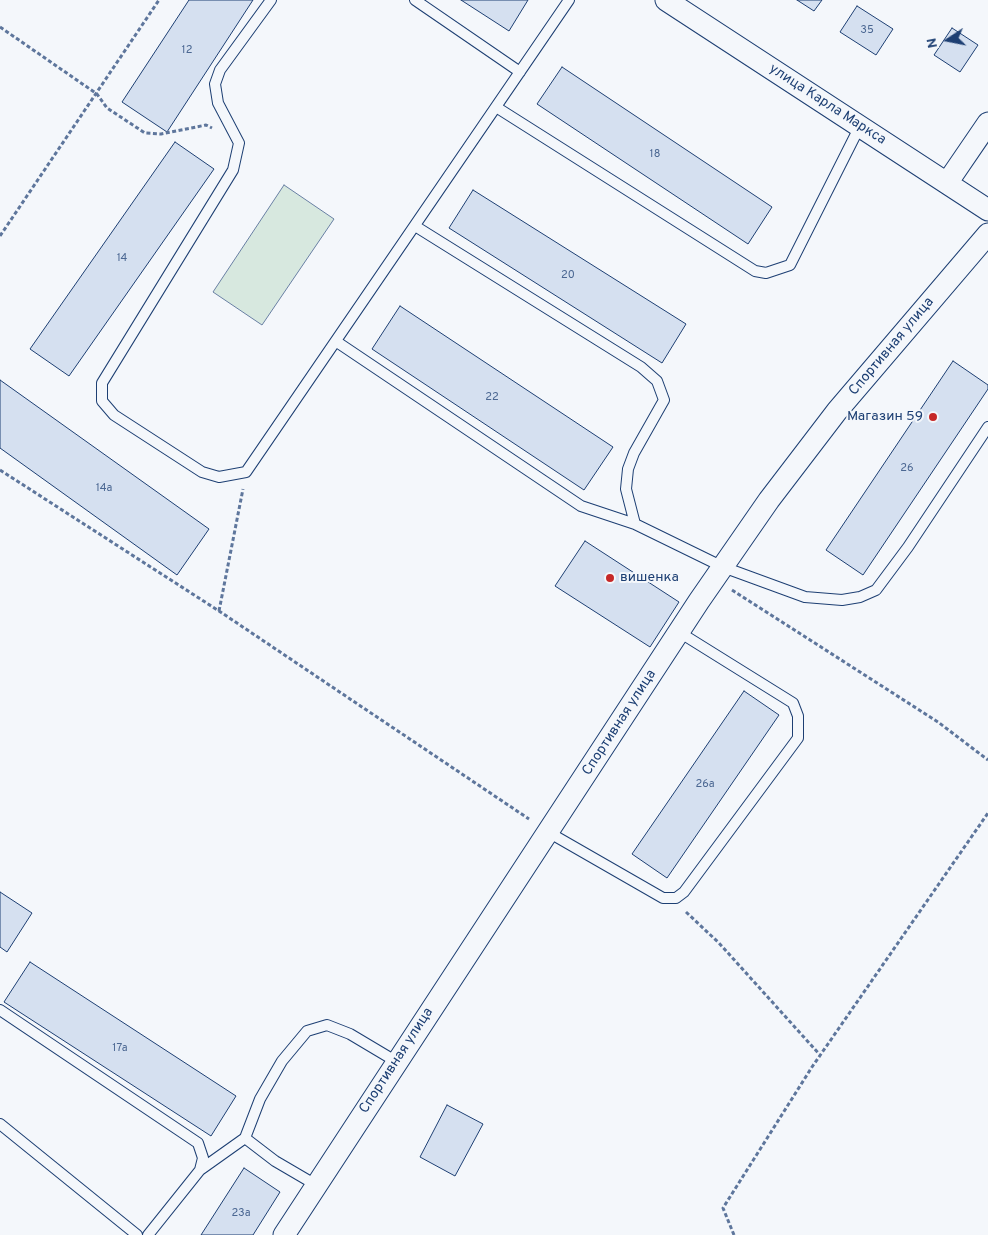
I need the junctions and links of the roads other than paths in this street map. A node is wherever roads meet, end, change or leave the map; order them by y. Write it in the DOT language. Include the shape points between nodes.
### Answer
graph roads {
  1 [pos="271,0"];
  2 [pos="414,0"];
  3 [pos="569,0"];
  4 [pos="666,0"];
  5 [pos="520,72"];
  6 [pos="496,107"];
  7 [pos="988,123"];
  8 [pos="860,126"];
  9 [pos="946,183"];
  10 [pos="988,210"];
  11 [pos="415,226"];
  12 [pos="988,234"];
  13 [pos="337,342"];
  14 [pos="988,427"];
  15 [pos="635,524"];
  16 [pos="719,573"];
  17 [pos="679,632"];
  18 [pos="548,832"];
  19 [pos="0,1010"];
  20 [pos="397,1062"];
  21 [pos="0,1124"];
  22 [pos="245,1138"];
  23 [pos="200,1170"];
  24 [pos="316,1185"];
  25 [pos="137,1235"];
  26 [pos="148,1235"];
  27 [pos="284,1235"];
  1 -- 13 [label="lane" via="220,70 215,84 218,103 239,143 233,170 102,383 102,401 114,415 202,472 219,477 246,472"];
  2 -- 5 [label="lane"];
  3 -- 5 [label="lane"];
  4 -- 8 [label="street, улица Карла Маркса"];
  5 -- 6 [label="lane"];
  6 -- 8 [label="lane" via="755,271 766,273 790,265"];
  6 -- 11 [label="lane"];
  7 -- 9 [label="street"];
  8 -- 9 [label="street, улица Карла Маркса"];
  9 -- 10 [label="street, улица Карла Маркса"];
  11 -- 13 [label="lane"];
  11 -- 15 [label="lane" via="641,367 657,381 664,400 628,469 626,489"];
  12 -- 16 [label="street, Спортивная улица" via="837,411 769,500"];
  13 -- 15 [label="lane" via="581,506"];
  14 -- 16 [label="lane" via="876,590 842,600 805,597"];
  15 -- 16 [label="lane"];
  16 -- 17 [label="street, Спортивная улица"];
  17 -- 18 [label="street, Спортивная улица"];
  17 -- 18 [label="lane" via="793,703 800,728 798,738 684,892 676,898 663,898"];
  18 -- 20 [label="street, Спортивная улица"];
  19 -- 23 [label="lane" via="198,1143 202,1158"];
  20 -- 22 [label="lane" via="328,1025 307,1031 282,1061 260,1099"];
  20 -- 24 [label="street, Спортивная улица"];
  21 -- 25 [label="lane"];
  22 -- 23 [label="lane"];
  22 -- 24 [label="lane" via="275,1162"];
  23 -- 26 [label="lane"];
  24 -- 27 [label="street, Спортивная улица"];
}
